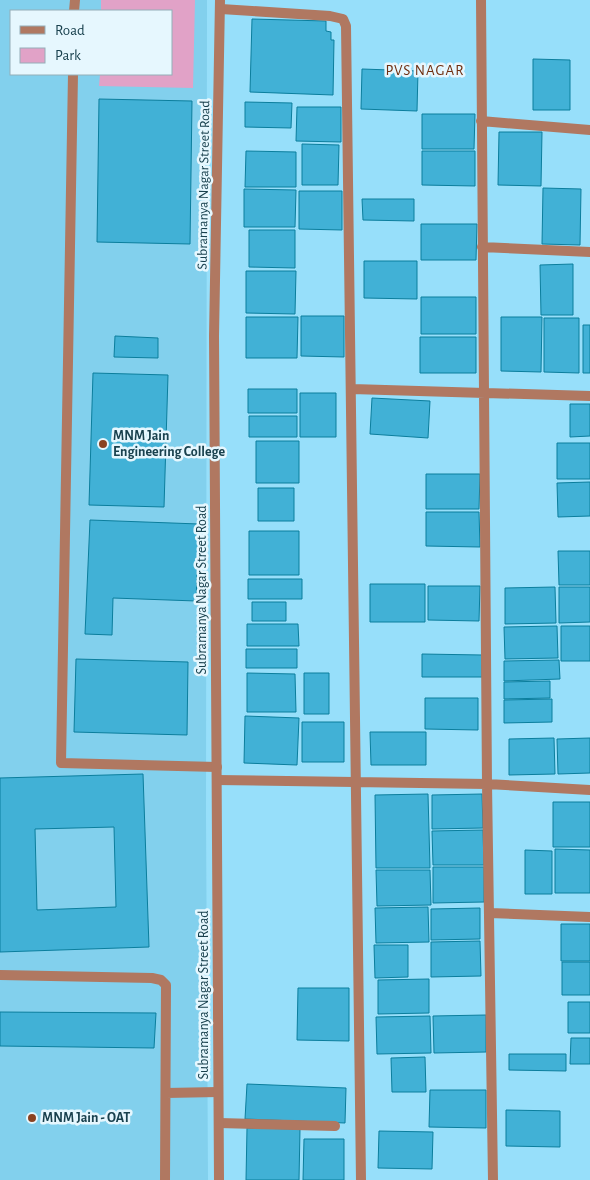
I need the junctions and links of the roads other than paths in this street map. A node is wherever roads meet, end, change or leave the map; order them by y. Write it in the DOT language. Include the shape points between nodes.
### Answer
graph roads {
  1 [pos="481,0"];
  2 [pos="220,4"];
  3 [pos="73,75"];
  4 [pos="481,121"];
  5 [pos="590,130"];
  6 [pos="482,247"];
  7 [pos="590,252"];
  8 [pos="352,389"];
  9 [pos="484,391"];
  10 [pos="590,396"];
  11 [pos="217,767"];
  12 [pos="217,780"];
  13 [pos="357,782"];
  14 [pos="487,784"];
  15 [pos="590,790"];
  16 [pos="490,913"];
  17 [pos="590,917"];
  18 [pos="0,976"];
  19 [pos="218,1092"];
  20 [pos="166,1093"];
  21 [pos="219,1122"];
  22 [pos="335,1126"];
  23 [pos="165,1180"];
  24 [pos="219,1180"];
  25 [pos="361,1180"];
  26 [pos="493,1180"];
  1 -- 4 [label="street"];
  2 -- 8 [label="street" via="343,18 346,26"];
  2 -- 11 [label="street, Subramanya Nagar Street Road" via="214,336"];
  3 -- 11 [label="street" via="61,764"];
  4 -- 5 [label="street"];
  4 -- 6 [label="street"];
  6 -- 7 [label="street"];
  6 -- 9 [label="street"];
  8 -- 9 [label="street"];
  8 -- 13 [label="street"];
  9 -- 10 [label="street"];
  9 -- 14 [label="street"];
  11 -- 12 [label="street, Subramanya Nagar Street Road"];
  12 -- 13 [label="street"];
  12 -- 19 [label="street, Subramanya Nagar Street Road"];
  13 -- 14 [label="street"];
  13 -- 25 [label="street"];
  14 -- 15 [label="street"];
  14 -- 16 [label="street"];
  16 -- 17 [label="street"];
  16 -- 26 [label="street"];
  18 -- 20 [label="street" via="161,980 166,985 167,998"];
  19 -- 20 [label="street"];
  19 -- 21 [label="street, Subramanya Nagar Street Road"];
  20 -- 23 [label="street"];
  21 -- 22 [label="street"];
  21 -- 24 [label="street, Subramanya Nagar Street Road"];
}
